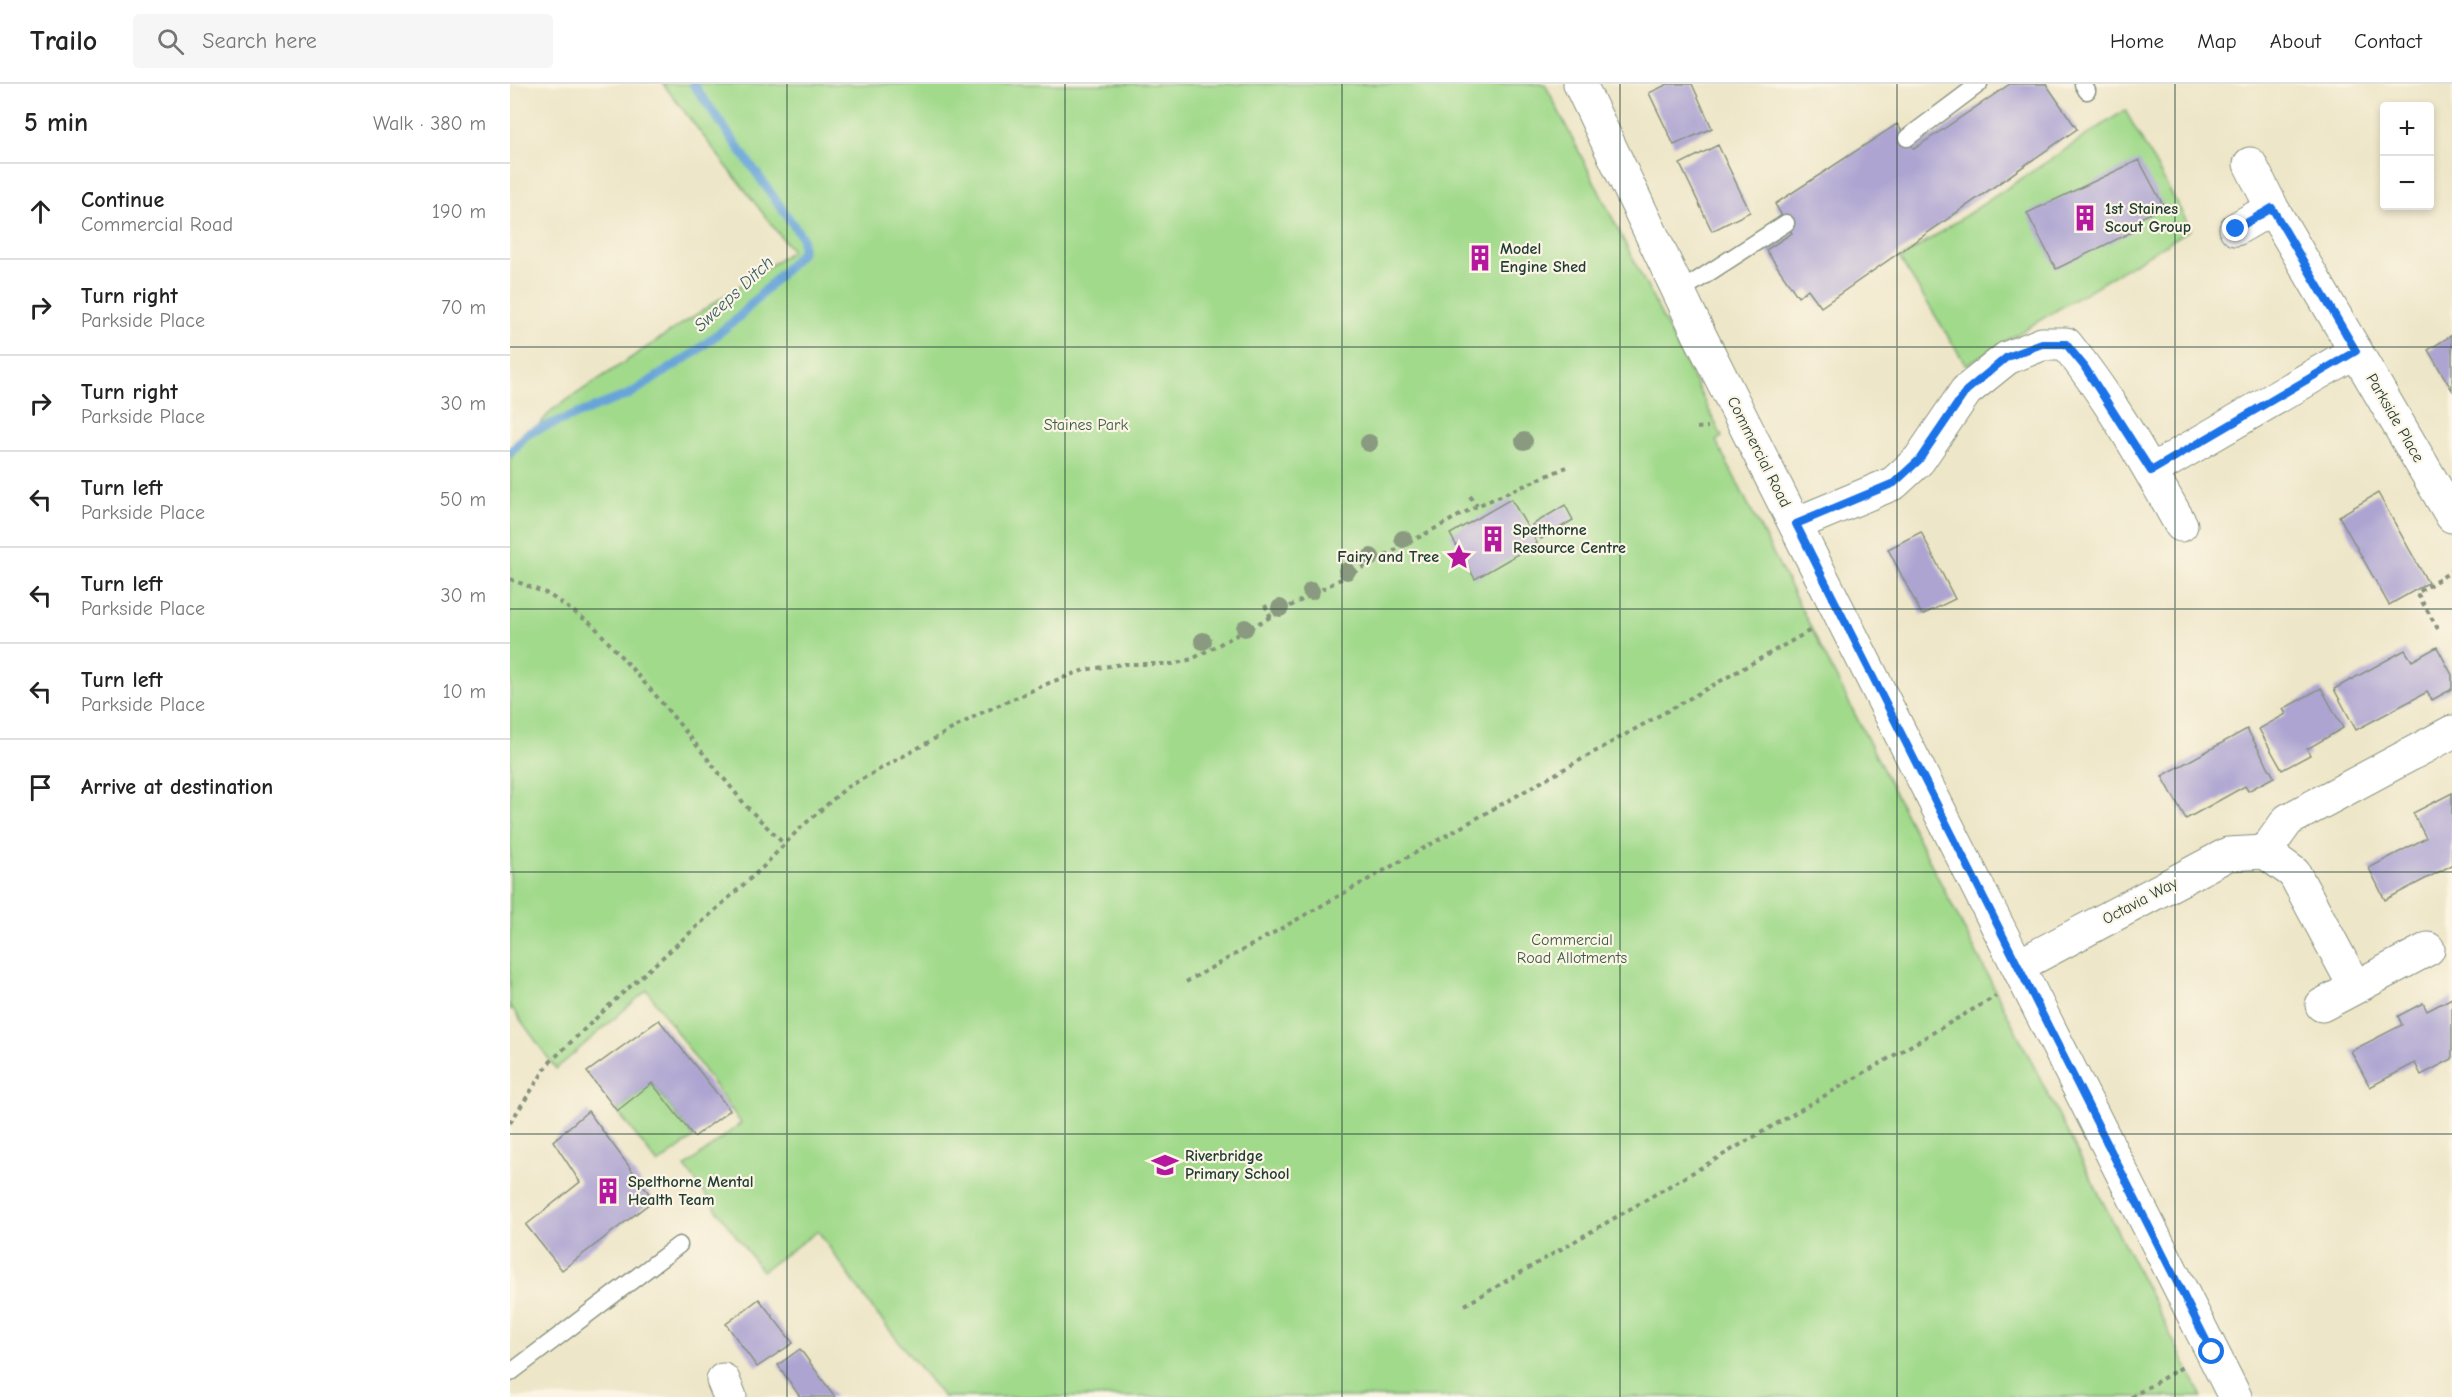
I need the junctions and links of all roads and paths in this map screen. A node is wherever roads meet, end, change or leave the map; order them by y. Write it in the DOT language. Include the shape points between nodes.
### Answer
graph roads {
  1 [pos="1580,84"];
  2 [pos="1979,84"];
  3 [pos="1906,138"];
  4 [pos="2250,164"];
  5 [pos="2272,208"];
  6 [pos="1786,223"];
  7 [pos="2236,229"];
  8 [pos="1679,292"];
  9 [pos="2356,351"];
  10 [pos="1567,467"];
  11 [pos="2151,471"];
  12 [pos="1470,495"];
  13 [pos="1477,506"];
  14 [pos="2452,516"];
  15 [pos="1796,524"];
  16 [pos="2181,525"];
  17 [pos="2452,571"];
  18 [pos="510,579"];
  19 [pos="1264,604"];
  20 [pos="1840,613"];
  21 [pos="1271,618"];
  22 [pos="2438,629"];
  23 [pos="2452,732"];
  24 [pos="784,844"];
  25 [pos="2265,852"];
  26 [pos="2428,949"];
  27 [pos="2022,974"];
  28 [pos="1186,982"];
  29 [pos="2355,987"];
  30 [pos="2322,1005"];
  31 [pos="510,1123"];
  32 [pos="679,1245"];
  33 [pos="1465,1305"];
  34 [pos="2212,1352"];
  35 [pos="510,1373"];
  36 [pos="2131,1397"];
  37 [pos="2235,1397"];
  1 -- 8 [label="street, Commercial Road"];
  2 -- 3 [label="lane"];
  4 -- 5 [label="street, Parkside Place"];
  5 -- 7 [label="street"];
  5 -- 9 [label="street, Parkside Place"];
  6 -- 8 [label="lane"];
  8 -- 15 [label="street, Commercial Road"];
  9 -- 11 [label="street"];
  9 -- 14 [label="street, Parkside Place"];
  10 -- 13 [label="path"];
  11 -- 15 [label="street" via="2066,344 2042,344 2007,357 1966,391 1919,460 1894,483"];
  11 -- 16 [label="street"];
  12 -- 13 [label="path"];
  13 -- 21 [label="path"];
  15 -- 20 [label="street, Commercial Road"];
  17 -- 22 [label="path" via="2417,593"];
  18 -- 24 [label="path" via="548,594 593,625 747,807"];
  19 -- 21 [label="path"];
  20 -- 27 [label="street, Commercial Road"];
  20 -- 28 [label="path"];
  21 -- 24 [label="path" via="1192,659 1173,664 1123,664 1084,670 980,714 846,788"];
  23 -- 25 [label="street" via="2288,820"];
  24 -- 31 [label="path" via="549,1063"];
  25 -- 27 [label="street, Octavia Way" via="2228,854"];
  25 -- 29 [label="street" via="2294,873"];
  26 -- 29 [label="street"];
  27 -- 33 [label="path" via="1998,995"];
  27 -- 34 [label="street, Commercial Road"];
  29 -- 30 [label="street"];
  32 -- 35 [label="lane"];
  34 -- 36 [label="path"];
  34 -- 37 [label="street, Commercial Road"];
}
